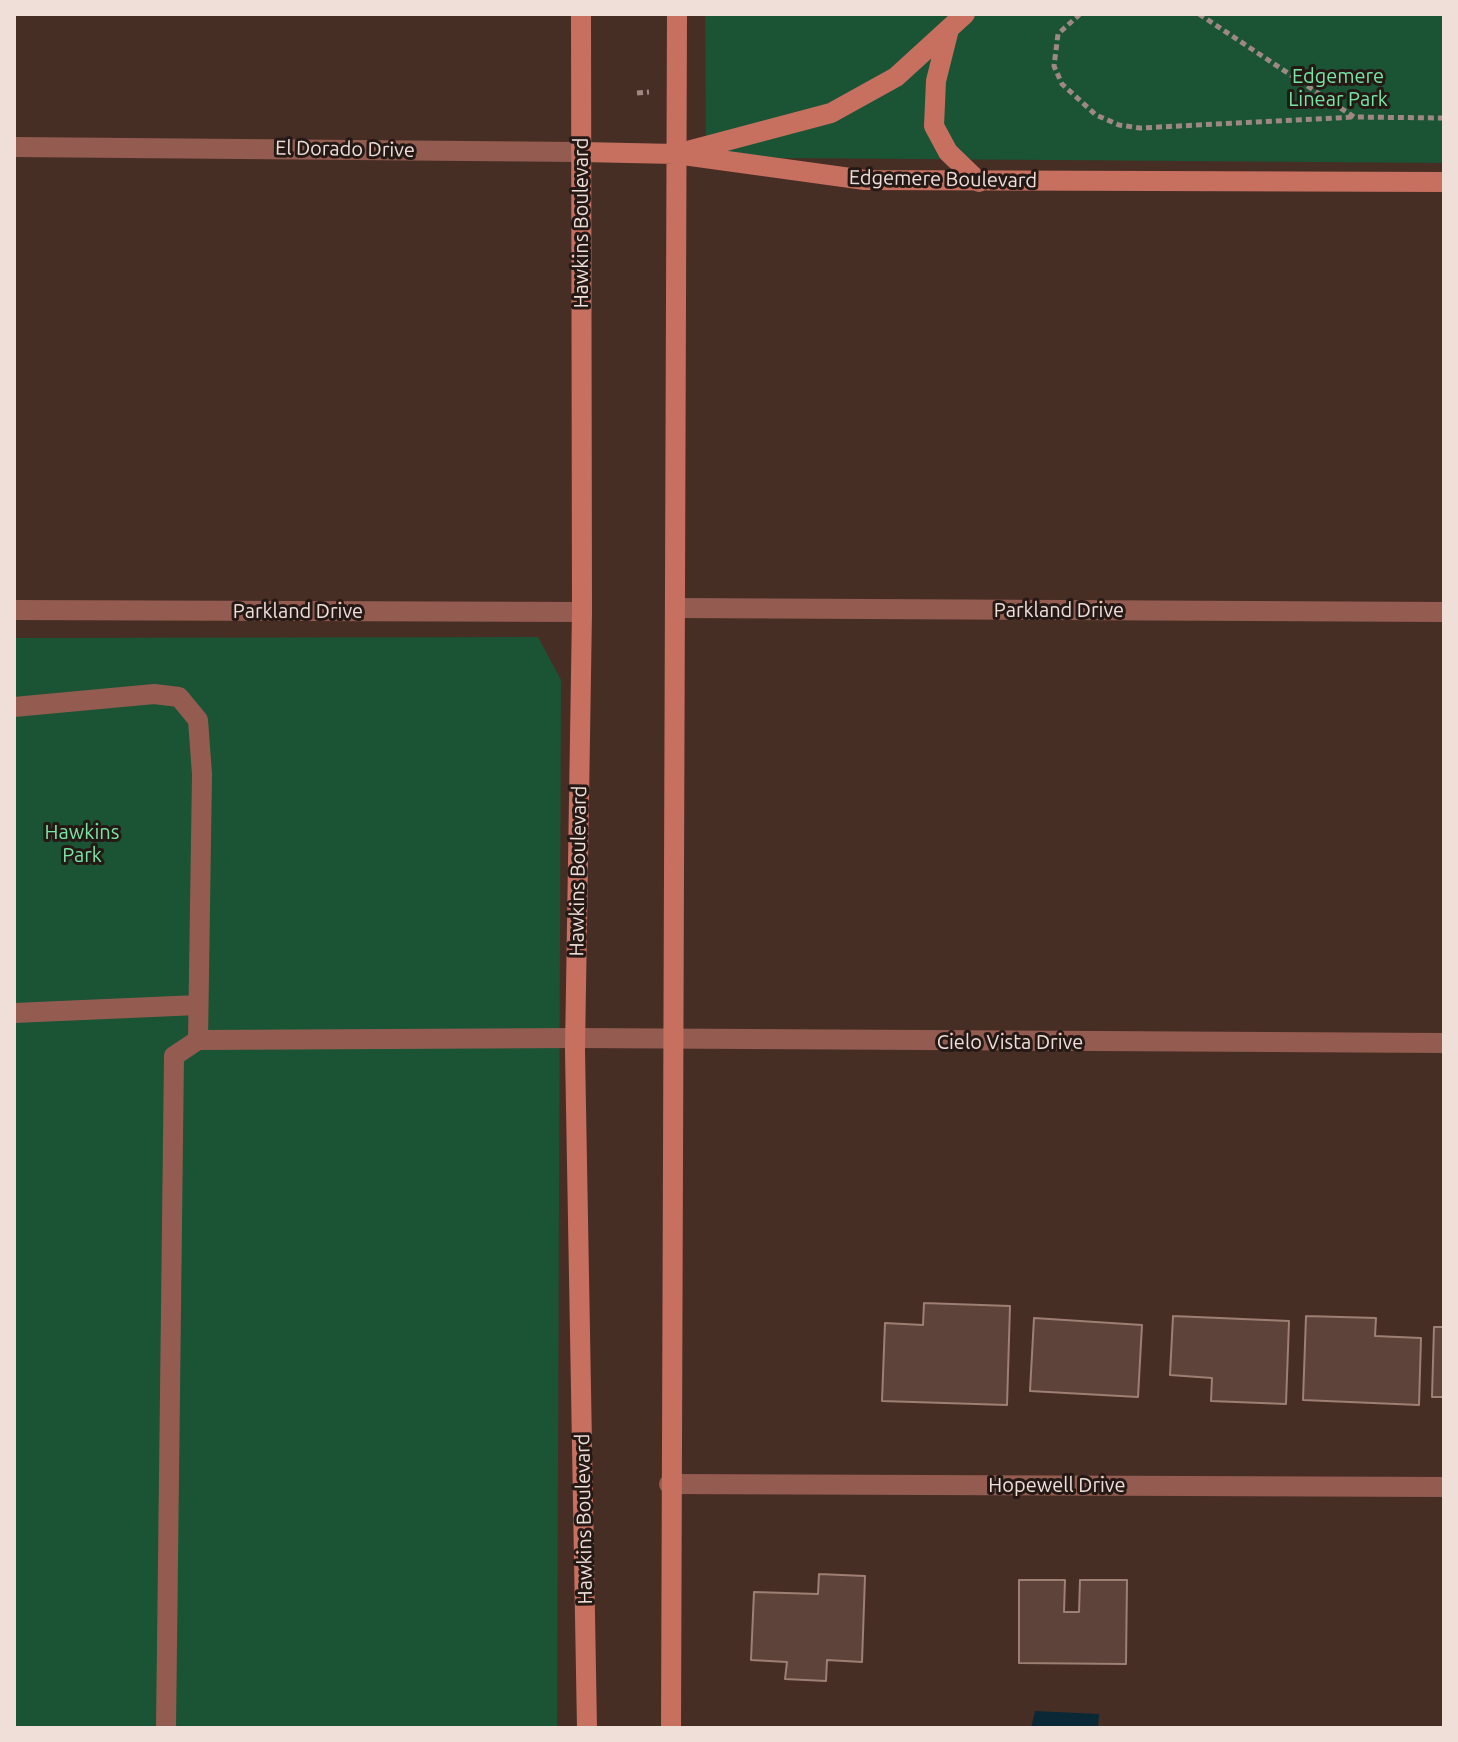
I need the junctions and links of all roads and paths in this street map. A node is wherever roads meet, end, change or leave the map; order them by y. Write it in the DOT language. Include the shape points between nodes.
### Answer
graph roads {
  1 [pos="581,14"];
  2 [pos="677,14"];
  3 [pos="965,14"];
  4 [pos="1080,14"];
  5 [pos="1199,14"];
  6 [pos="949,29"];
  7 [pos="649,92"];
  8 [pos="637,93"];
  9 [pos="1354,117"];
  10 [pos="1444,118"];
  11 [pos="14,147"];
  12 [pos="581,152"];
  13 [pos="676,154"];
  14 [pos="979,182"];
  15 [pos="1444,182"];
  16 [pos="675,608"];
  17 [pos="14,610"];
  18 [pos="582,612"];
  19 [pos="1444,612"];
  20 [pos="14,707"];
  21 [pos="198,1005"];
  22 [pos="14,1013"];
  23 [pos="576,1038"];
  24 [pos="198,1040"];
  25 [pos="674,1040"];
  26 [pos="1444,1043"];
  27 [pos="669,1484"];
  28 [pos="1444,1487"];
  29 [pos="166,1728"];
  30 [pos="587,1728"];
  31 [pos="671,1728"];
  1 -- 12 [label="main road, Hawkins Boulevard"];
  2 -- 13 [label="main road"];
  3 -- 6 [label="main road"];
  4 -- 9 [label="path" via="1058,34 1054,66 1062,84 1096,115 1119,125"];
  5 -- 9 [label="path"];
  6 -- 13 [label="main road" via="896,77 831,113"];
  6 -- 14 [label="main road" via="936,81 934,126 948,152"];
  7 -- 8 [label="path"];
  9 -- 10 [label="path"];
  11 -- 12 [label="street, El Dorado Drive"];
  12 -- 13 [label="main road, El Dorado Drive"];
  12 -- 18 [label="main road, Hawkins Boulevard"];
  13 -- 14 [label="main road, Edgemere Boulevard" via="865,180"];
  13 -- 16 [label="main road"];
  14 -- 15 [label="main road, Edgemere Boulevard"];
  16 -- 19 [label="street, Parkland Drive"];
  16 -- 25 [label="main road"];
  17 -- 18 [label="street, Parkland Drive"];
  18 -- 23 [label="main road, Hawkins Boulevard"];
  20 -- 21 [label="street" via="154,694 179,697 198,720"];
  21 -- 22 [label="street"];
  21 -- 24 [label="street"];
  23 -- 24 [label="street, Cielo Vista Drive"];
  23 -- 25 [label="street, Cielo Vista Drive"];
  23 -- 30 [label="main road, Hawkins Boulevard"];
  24 -- 29 [label="street" via="174,1056 172,1085"];
  25 -- 26 [label="street, Cielo Vista Drive"];
  25 -- 27 [label="main road"];
  27 -- 28 [label="street, Hopewell Drive"];
  27 -- 31 [label="main road"];
}
